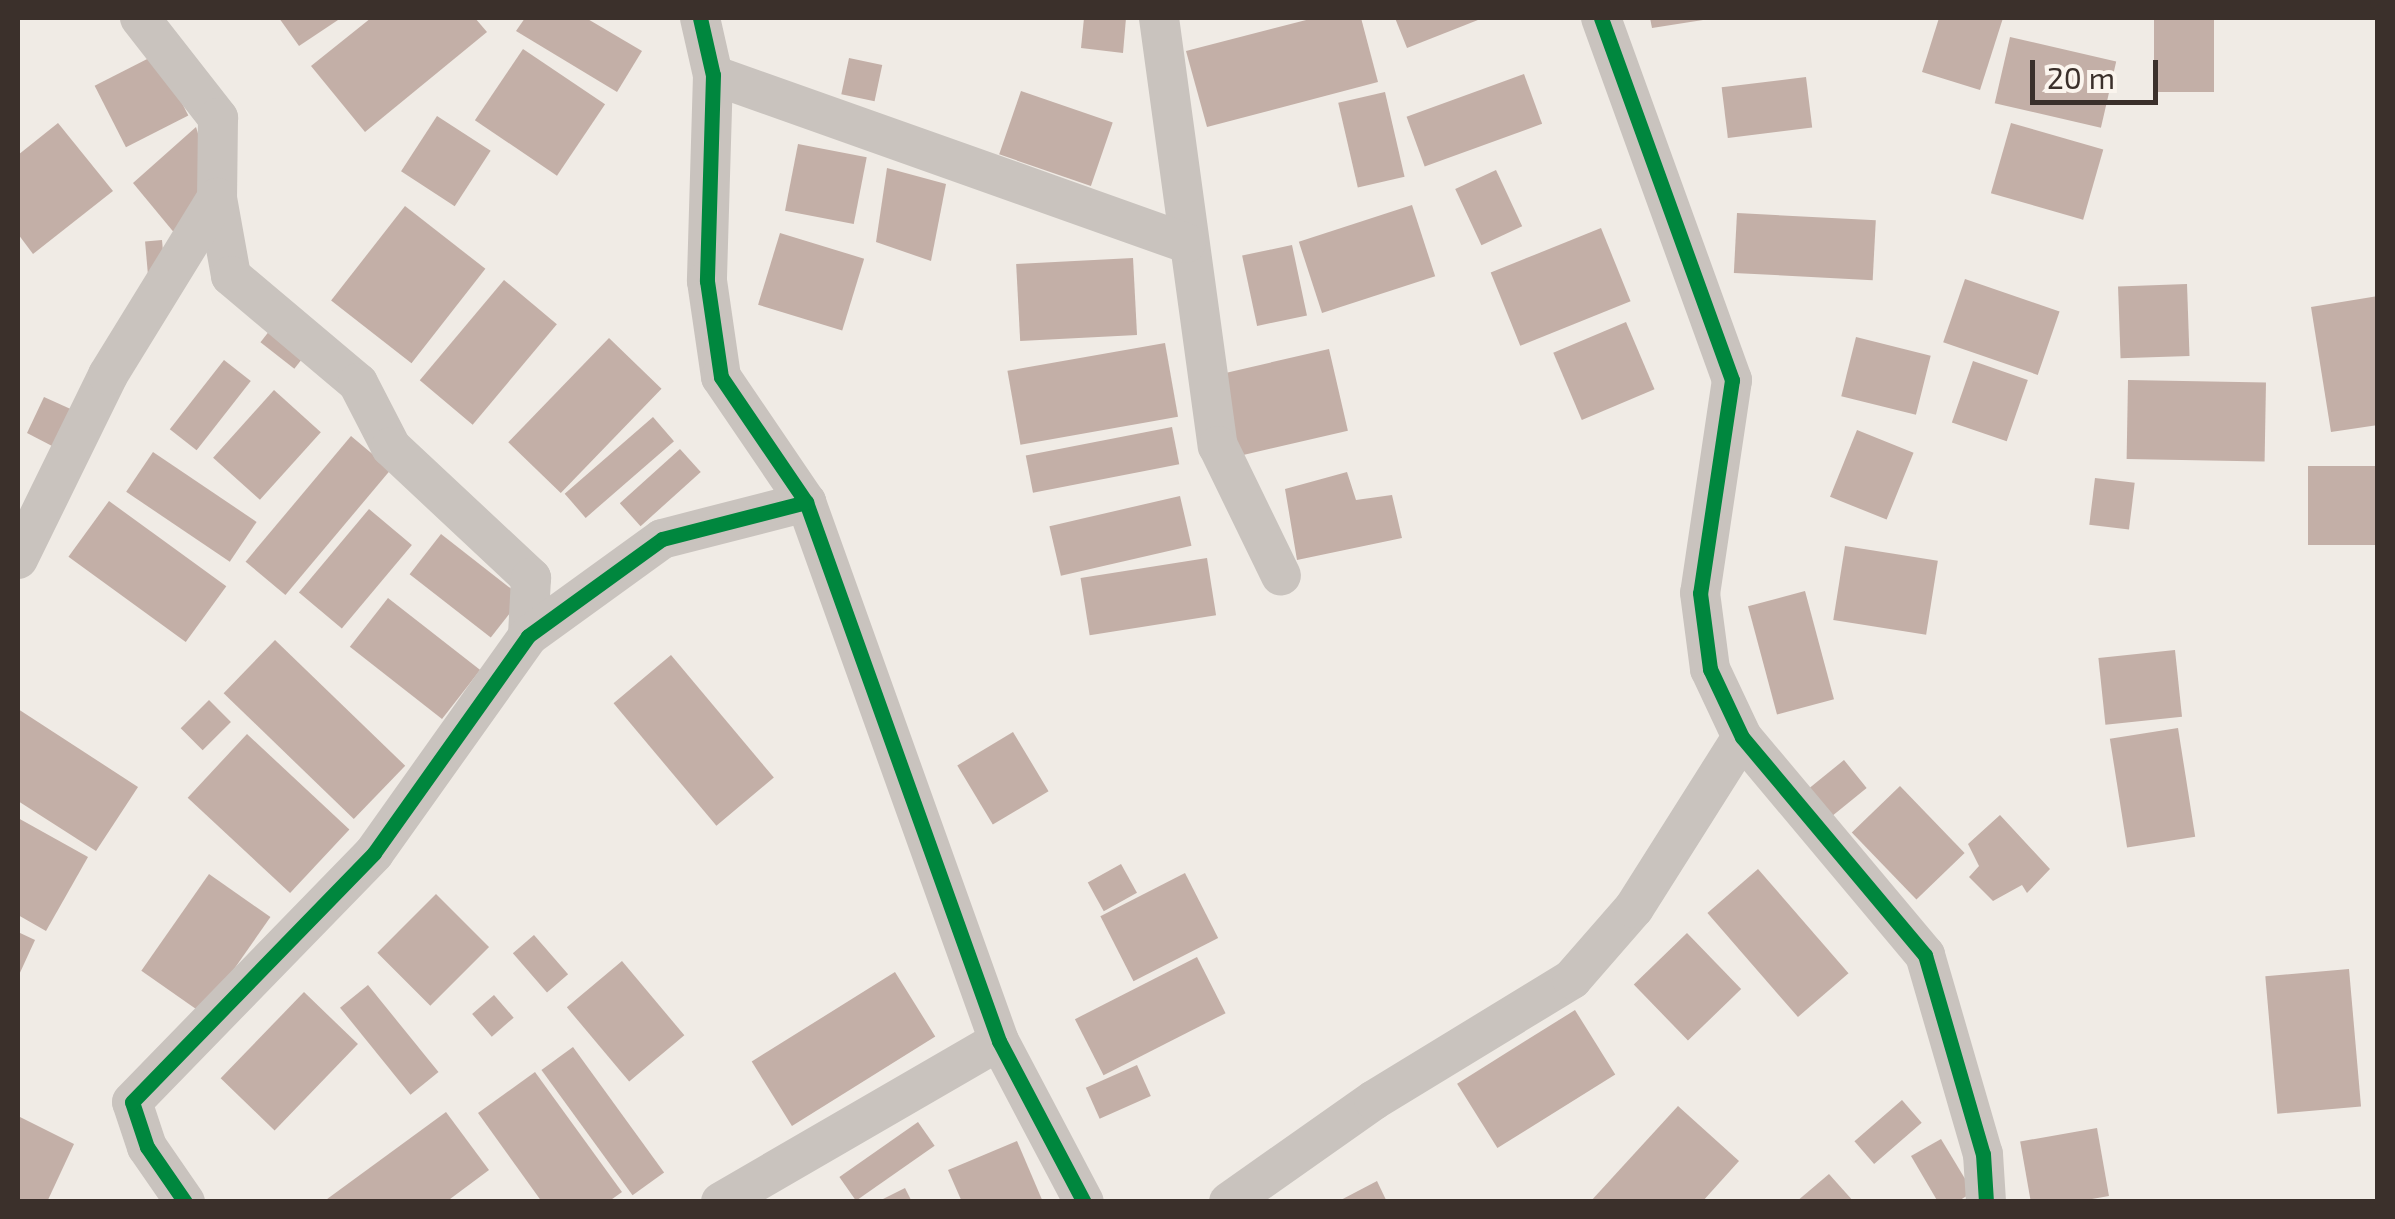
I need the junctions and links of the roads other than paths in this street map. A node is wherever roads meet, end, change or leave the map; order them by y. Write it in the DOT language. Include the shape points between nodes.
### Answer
graph roads {
  1 [pos="140,18"];
  2 [pos="700,18"];
  3 [pos="1160,18"];
  4 [pos="1600,18"];
  5 [pos="712,74"];
  6 [pos="218,198"];
  7 [pos="1186,243"];
  8 [pos="806,502"];
  9 [pos="18,559"];
  10 [pos="1281,576"];
  11 [pos="528,636"];
  12 [pos="1742,737"];
  13 [pos="999,1041"];
  14 [pos="186,1202"];
  15 [pos="721,1202"];
  16 [pos="1084,1202"];
  17 [pos="1229,1202"];
  18 [pos="1986,1202"];
  1 -- 6 [label="street" via="218,118"];
  2 -- 5 [label="street"];
  3 -- 7 [label="street"];
  4 -- 12 [label="street" via="1732,380 1700,592 1710,669"];
  5 -- 7 [label="street"];
  5 -- 8 [label="street" via="706,281 721,377"];
  6 -- 9 [label="street" via="108,375"];
  6 -- 11 [label="street" via="231,276 358,383 391,447 531,578"];
  7 -- 10 [label="street" via="1218,446"];
  8 -- 11 [label="street" via="662,539"];
  8 -- 13 [label="street"];
  11 -- 14 [label="street" via="374,854 132,1102 148,1148"];
  12 -- 17 [label="street" via="1634,908 1572,979 1374,1100"];
  12 -- 18 [label="street" via="1925,955 1983,1154"];
  13 -- 15 [label="street"];
  13 -- 16 [label="street"];
}
